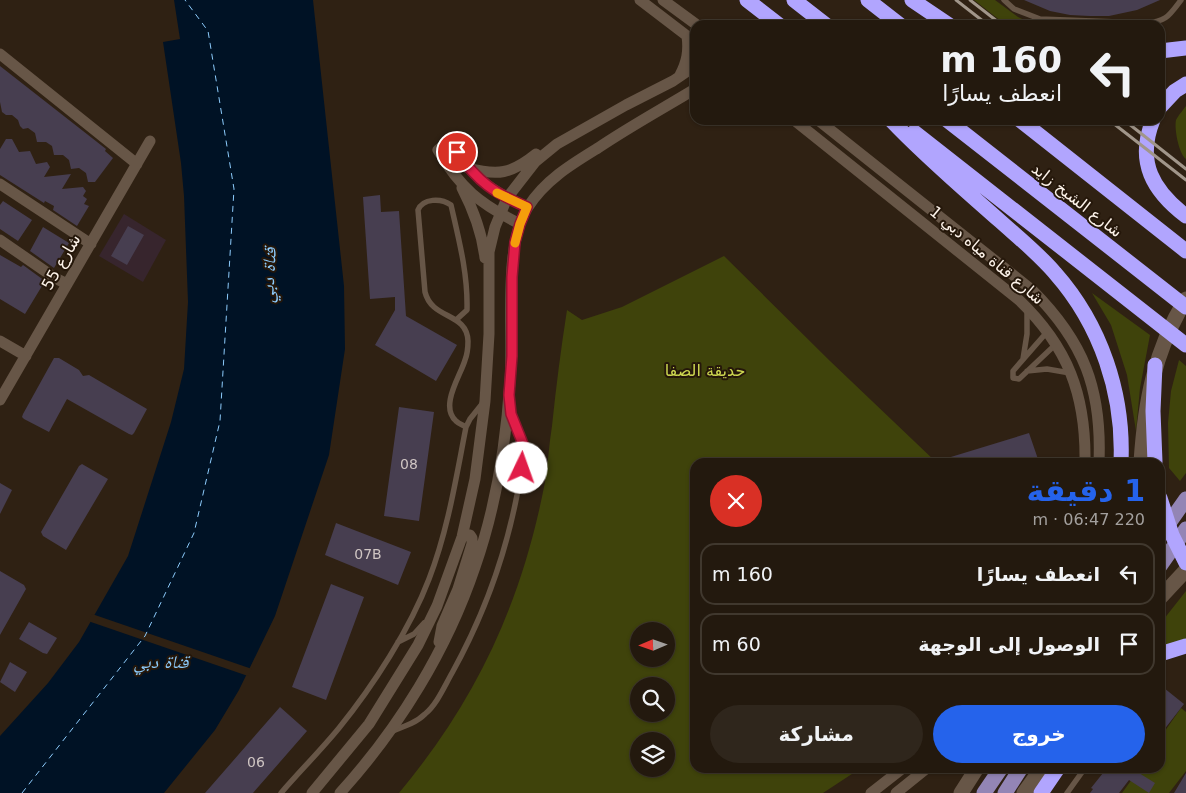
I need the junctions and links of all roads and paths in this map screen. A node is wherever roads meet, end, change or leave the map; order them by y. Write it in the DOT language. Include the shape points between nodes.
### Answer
graph roads {
  1 [pos="640,0"];
  2 [pos="663,0"];
  3 [pos="747,0"];
  4 [pos="794,0"];
  5 [pos="868,0"];
  6 [pos="913,0"];
  7 [pos="1004,0"];
  8 [pos="1181,0"];
  9 [pos="690,20"];
  10 [pos="772,20"];
  11 [pos="820,20"];
  12 [pos="894,20"];
  13 [pos="942,20"];
  14 [pos="1066,20"];
  15 [pos="1162,20"];
  16 [pos="690,38"];
  17 [pos="690,41"];
  18 [pos="1186,48"];
  19 [pos="1165,50"];
  20 [pos="0,54"];
  21 [pos="690,70"];
  22 [pos="673,82"];
  23 [pos="1186,84"];
  24 [pos="690,92"];
  25 [pos="690,102"];
  26 [pos="1165,102"];
  27 [pos="800,125"];
  28 [pos="824,125"];
  29 [pos="896,125"];
  30 [pos="905,125"];
  31 [pos="953,125"];
  32 [pos="1026,125"];
  33 [pos="1151,125"];
  34 [pos="631,127"];
  35 [pos="150,140"];
  36 [pos="557,144"];
  37 [pos="137,164"];
  38 [pos="468,168"];
  39 [pos="459,182"];
  40 [pos="0,184"];
  41 [pos="507,198"];
  42 [pos="527,207"];
  43 [pos="500,214"];
  44 [pos="1186,216"];
  45 [pos="520,224"];
  46 [pos="0,240"];
  47 [pos="91,244"];
  48 [pos="1186,251"];
  49 [pos="489,279"];
  50 [pos="67,284"];
  51 [pos="1186,299"];
  52 [pos="1026,307"];
  53 [pos="1186,307"];
  54 [pos="456,320"];
  55 [pos="1048,332"];
  56 [pos="0,341"];
  57 [pos="1056,344"];
  58 [pos="1186,345"];
  59 [pos="26,356"];
  60 [pos="1022,361"];
  61 [pos="1155,365"];
  62 [pos="1028,371"];
  63 [pos="1071,373"];
  64 [pos="509,395"];
  65 [pos="0,400"];
  66 [pos="485,401"];
  67 [pos="466,427"];
  68 [pos="1086,458"];
  69 [pos="1099,458"];
  70 [pos="1121,458"];
  71 [pos="1141,458"];
  72 [pos="1155,458"];
  73 [pos="1186,499"];
  74 [pos="1165,513"];
  75 [pos="1165,529"];
  76 [pos="1186,529"];
  77 [pos="462,537"];
  78 [pos="1165,559"];
  79 [pos="1186,563"];
  80 [pos="1186,570"];
  81 [pos="1165,593"];
  82 [pos="433,615"];
  83 [pos="397,642"];
  84 [pos="1186,646"];
  85 [pos="438,652"];
  86 [pos="1165,652"];
  87 [pos="390,732"];
  88 [pos="897,773"];
  89 [pos="921,773"];
  90 [pos="974,773"];
  91 [pos="998,773"];
  92 [pos="1018,773"];
  93 [pos="1038,773"];
  94 [pos="1055,773"];
  95 [pos="1081,773"];
  96 [pos="344,791"];
  97 [pos="281,793"];
  98 [pos="312,793"];
  99 [pos="871,793"];
  100 [pos="896,793"];
  101 [pos="961,793"];
  102 [pos="984,793"];
  103 [pos="1005,793"];
  104 [pos="1024,793"];
  105 [pos="1041,793"];
  106 [pos="1067,793"];
  1 -- 16 [label="street"];
  2 -- 9 [label="street"];
  3 -- 10 [label="highway"];
  4 -- 11 [label="highway"];
  5 -- 12 [label="highway"];
  6 -- 13 [label="highway"];
  7 -- 14 [label="lane" via="1014,9 1040,19"];
  8 -- 15 [label="lane"];
  17 -- 22 [label="street" via="685,65"];
  18 -- 19 [label="highway"];
  20 -- 37 [label="street"];
  21 -- 22 [label="street"];
  22 -- 36 [label="street"];
  23 -- 26 [label="highway"];
  24 -- 34 [label="street"];
  25 -- 34 [label="street" via="639,128"];
  27 -- 52 [label="street, شارع قناة مياه دبي 1"];
  28 -- 69 [label="street, شارع قناة مياه دبي 1" via="1032,290 1064,325 1089,375 1097,406"];
  29 -- 70 [label="highway" via="1044,260 1067,287 1095,332 1113,382"];
  30 -- 58 [label="highway"];
  31 -- 53 [label="highway, شارع الشيخ زايد"];
  32 -- 48 [label="highway, شارع الشيخ زايد"];
  33 -- 44 [label="highway" via="1146,147 1150,172 1170,204"];
  34 -- 42 [label="street" via="562,171 540,190"];
  35 -- 37 [label="street, شارع 55"];
  36 -- 38 [label="street" via="506,172"];
  36 -- 41 [label="street" via="535,162"];
  37 -- 47 [label="street, شارع 55"];
  38 -- 39 [label="street" via="449,141 438,150"];
  38 -- 41 [label="street" via="483,183"];
  39 -- 43 [label="street"];
  39 -- 49 [label="street" via="483,242"];
  40 -- 47 [label="street"];
  41 -- 42 [label="street"];
  41 -- 43 [label="street"];
  42 -- 45 [label="street"];
  43 -- 45 [label="street"];
  43 -- 49 [label="street" via="489,252"];
  45 -- 64 [label="street" via="512,277"];
  46 -- 50 [label="street"];
  47 -- 50 [label="street, شارع 55"];
  49 -- 66 [label="street"];
  50 -- 59 [label="street, شارع 55"];
  51 -- 61 [label="main road"];
  52 -- 55 [label="street, شارع قناة مياه دبي 1"];
  52 -- 60 [label="lane" via="1027,334"];
  54 -- 54 [label="lane" via="432,307 424,292 418,210 425,202 439,200 451,204 465,263 468,295 467,310"];
  54 -- 67 [label="lane" via="465,328 468,340 466,360 450,400 454,420"];
  55 -- 57 [label="street, شارع قناة مياه دبي 1"];
  55 -- 60 [label="lane"];
  56 -- 59 [label="street"];
  57 -- 62 [label="lane"];
  57 -- 63 [label="street, شارع قناة مياه دبي 1"];
  59 -- 65 [label="street, شارع 55"];
  60 -- 62 [label="lane" via="1012,373 1013,378 1019,379"];
  61 -- 71 [label="main road"];
  61 -- 72 [label="highway"];
  62 -- 63 [label="lane" via="1047,369"];
  63 -- 68 [label="street, شارع قناة مياه دبي 1" via="1082,409"];
  64 -- 85 [label="street" via="502,459 486,532 465,596"];
  64 -- 87 [label="lane" via="523,455 514,511 488,596 455,668 433,706 419,720"];
  66 -- 67 [label="lane"];
  66 -- 77 [label="street" via="476,478"];
  67 -- 83 [label="lane" via="436,562 417,608"];
  73 -- 75 [label="main road"];
  74 -- 79 [label="highway"];
  76 -- 78 [label="main road"];
  77 -- 82 [label="street"];
  77 -- 85 [label="street" via="470,535 472,544 440,631"];
  80 -- 81 [label="main road"];
  82 -- 83 [label="lane" via="414,634"];
  82 -- 98 [label="street" via="369,724"];
  83 -- 97 [label="lane" via="338,729"];
  84 -- 86 [label="highway"];
  85 -- 87 [label="street"];
  87 -- 96 [label="street"];
  88 -- 99 [label="street"];
  89 -- 100 [label="street"];
  90 -- 101 [label="main road"];
  91 -- 102 [label="main road"];
  92 -- 103 [label="main road"];
  93 -- 104 [label="main road"];
  94 -- 105 [label="highway"];
  95 -- 106 [label="lane"];
}
